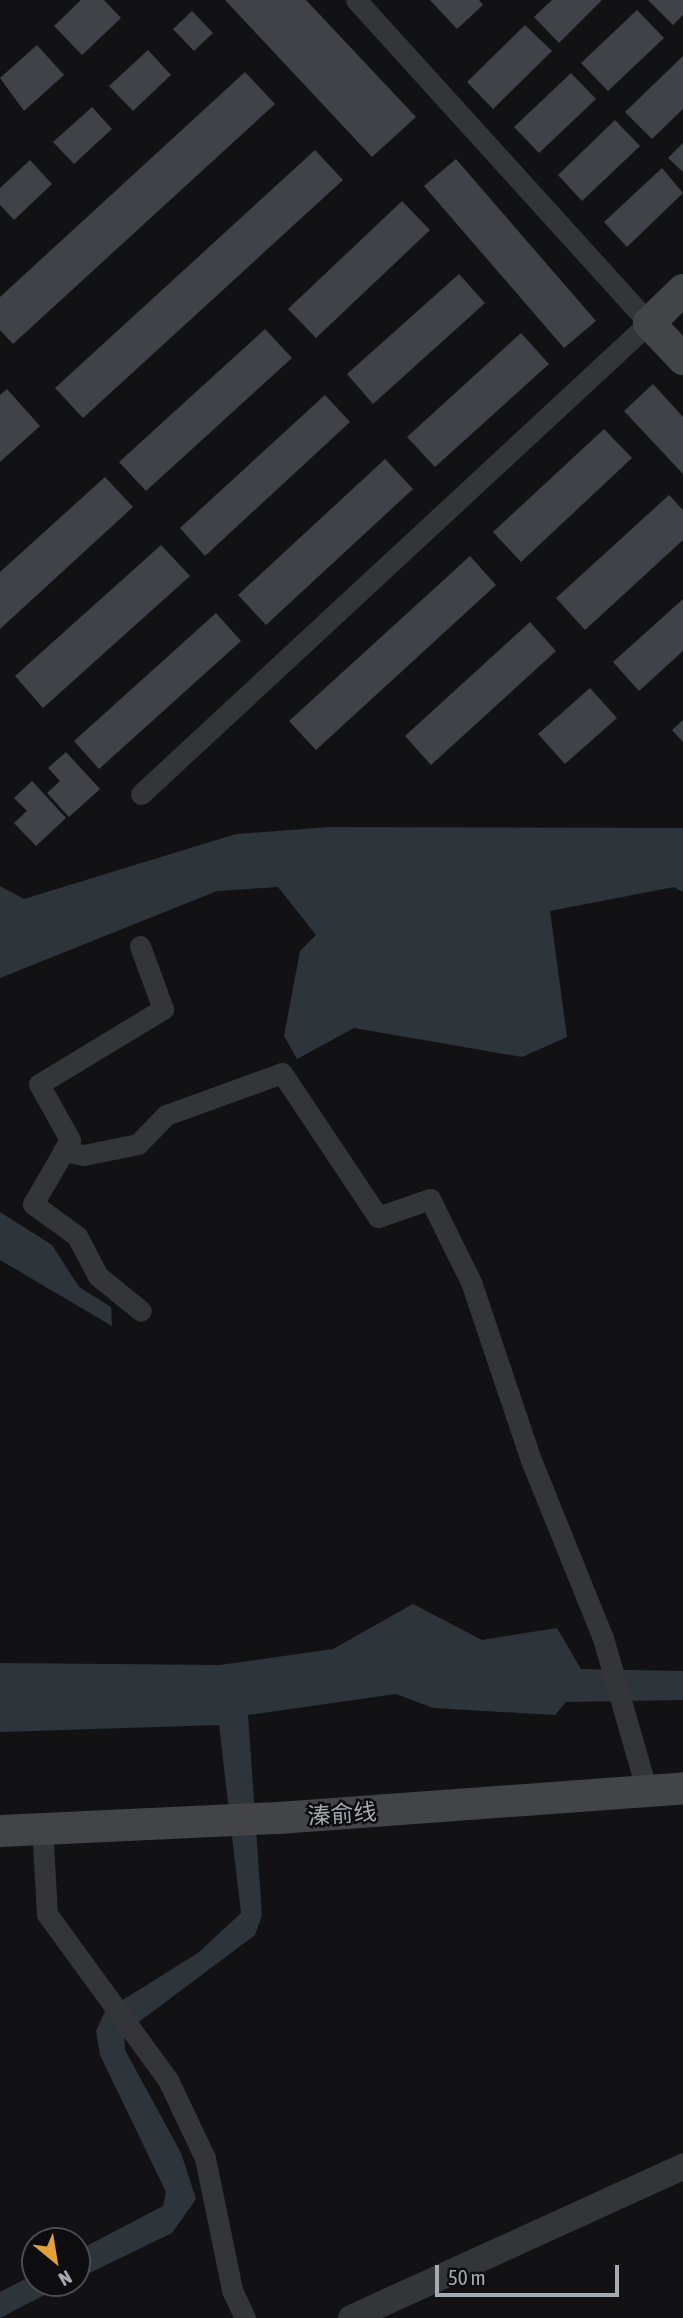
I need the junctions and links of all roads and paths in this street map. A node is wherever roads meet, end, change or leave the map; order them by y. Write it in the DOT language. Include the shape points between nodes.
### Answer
graph roads {
  1 [pos="356,0"];
  2 [pos="683,290"];
  3 [pos="649,323"];
  4 [pos="683,359"];
  5 [pos="141,794"];
  6 [pos="140,946"];
  7 [pos="63,1151"];
  8 [pos="141,1311"];
  9 [pos="683,1788"];
  10 [pos="647,1791"];
  11 [pos="42,1827"];
  12 [pos="0,1831"];
  13 [pos="683,2167"];
  14 [pos="245,2318"];
  15 [pos="351,2318"];
  1 -- 3 [label="street"];
  2 -- 3 [label="main road"];
  3 -- 4 [label="main road"];
  3 -- 5 [label="street"];
  6 -- 7 [label="street" via="163,1009 39,1084 70,1140"];
  7 -- 8 [label="street" via="33,1204 77,1236 98,1276"];
  7 -- 10 [label="street" via="84,1155 138,1144 166,1115 282,1073 378,1217 430,1199 471,1282 531,1460 603,1638"];
  9 -- 10 [label="main road, 溱俞线"];
  10 -- 11 [label="main road, 溱俞线" via="219,1822"];
  11 -- 12 [label="main road, 溱俞线"];
  11 -- 14 [label="street" via="47,1914 168,2080 205,2158 232,2290"];
  13 -- 15 [label="street"];
}
